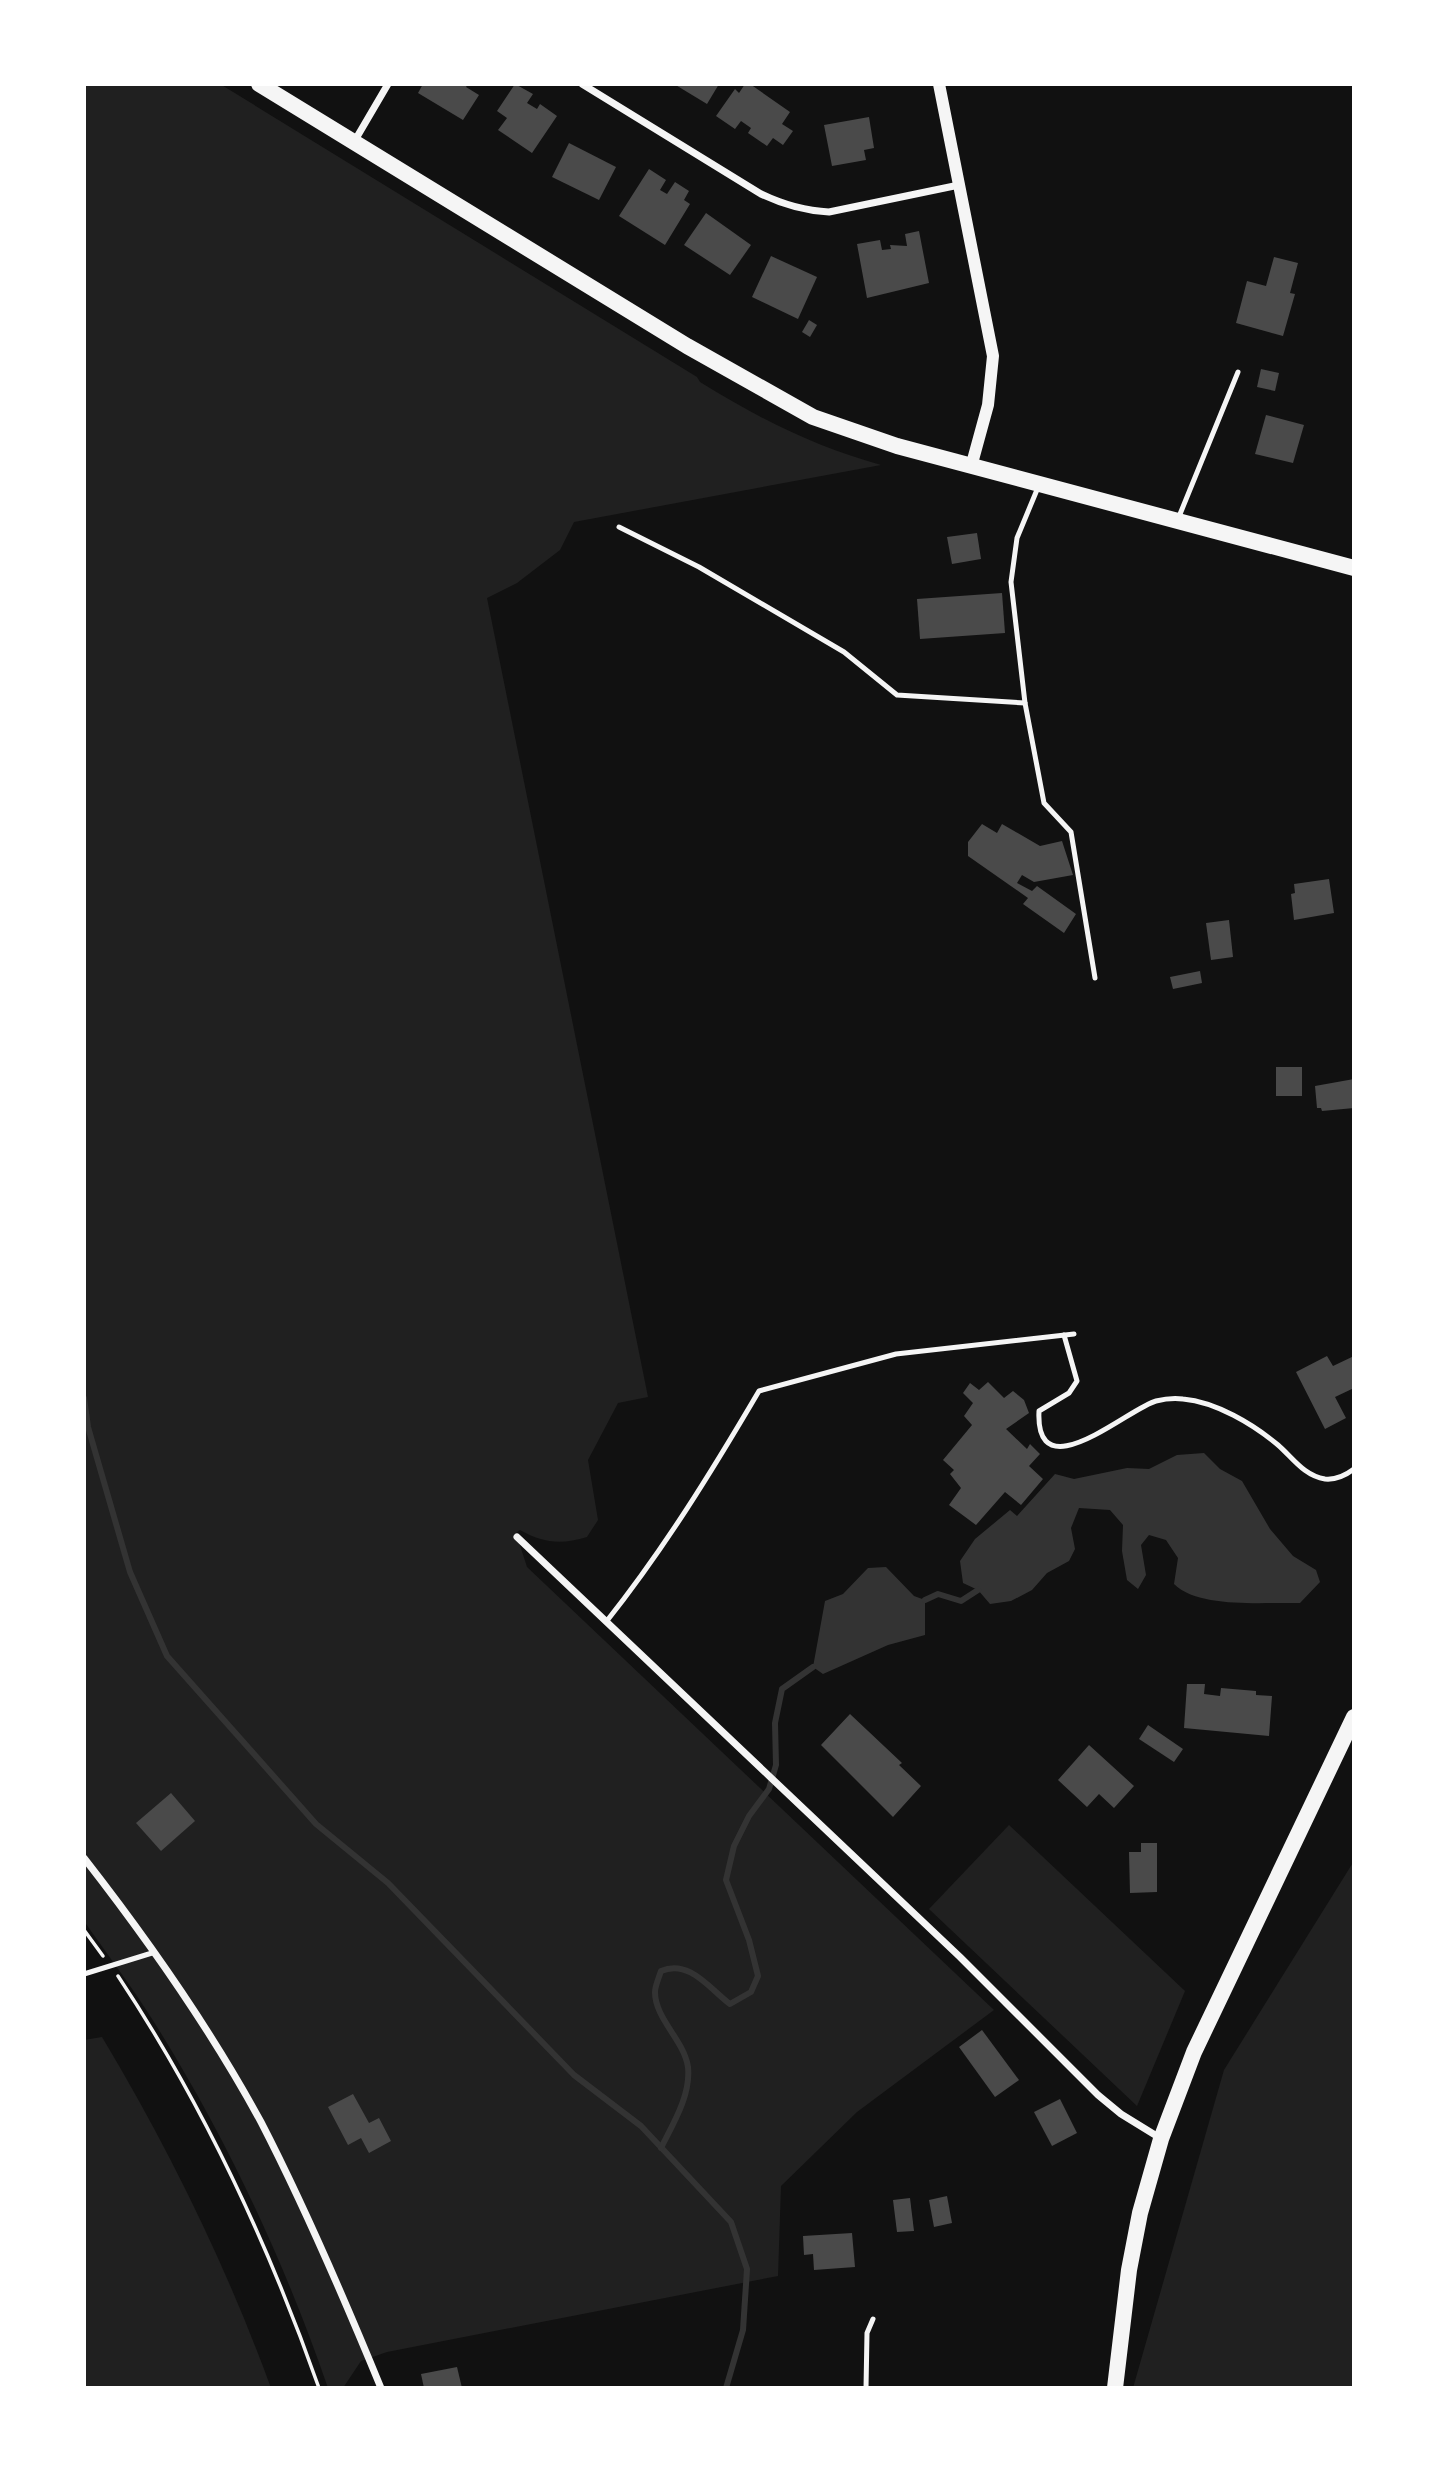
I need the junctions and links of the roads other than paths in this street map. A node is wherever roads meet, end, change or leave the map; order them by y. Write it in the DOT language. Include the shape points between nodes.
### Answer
graph roads {
  1 [pos="259,84"];
  2 [pos="387,84"];
  3 [pos="582,84"];
  4 [pos="939,84"];
  5 [pos="354,143"];
  6 [pos="959,185"];
  7 [pos="1238,372"];
  8 [pos="971,467"];
  9 [pos="1039,485"];
  10 [pos="1177,522"];
  11 [pos="619,527"];
  12 [pos="1354,568"];
  13 [pos="1025,703"];
  14 [pos="1095,978"];
  15 [pos="1074,1334"];
  16 [pos="1064,1335"];
  17 [pos="1354,1469"];
  18 [pos="517,1536"];
  19 [pos="606,1622"];
  20 [pos="1354,1717"];
  21 [pos="84,1858"];
  22 [pos="152,1952"];
  23 [pos="84,1974"];
  24 [pos="1161,2139"];
  25 [pos="873,2319"];
  26 [pos="381,2388"];
  27 [pos="866,2388"];
  28 [pos="1115,2388"];
  1 -- 5 [label="main road"];
  2 -- 5 [label="street"];
  3 -- 6 [label="street" via="785,205 829,212"];
  4 -- 6 [label="street"];
  5 -- 8 [label="main road" via="813,417"];
  6 -- 8 [label="street" via="993,356 988,405"];
  7 -- 10 [label="lane"];
  8 -- 9 [label="main road"];
  9 -- 10 [label="main road"];
  9 -- 13 [label="lane" via="1017,538 1012,583"];
  10 -- 12 [label="main road"];
  11 -- 13 [label="lane" via="699,567 844,652 897,695"];
  13 -- 14 [label="lane" via="1044,803 1071,832"];
  15 -- 16 [label="lane"];
  16 -- 17 [label="lane" via="1077,1381 1069,1393 1039,1411 1038,1423 1046,1441 1075,1446 1156,1401 1180,1399 1206,1403 1261,1433 1311,1474 1338,1478"];
  16 -- 19 [label="lane" via="897,1354 758,1391 697,1493"];
  18 -- 19 [label="street"];
  19 -- 24 [label="street" via="960,1957 1098,2095"];
  20 -- 24 [label="main road" via="1212,2014"];
  21 -- 22 [label="street"];
  22 -- 23 [label="lane"];
  22 -- 26 [label="street" via="259,2120 306,2211"];
  24 -- 28 [label="main road" via="1129,2270"];
  25 -- 27 [label="lane" via="867,2333"];
}
